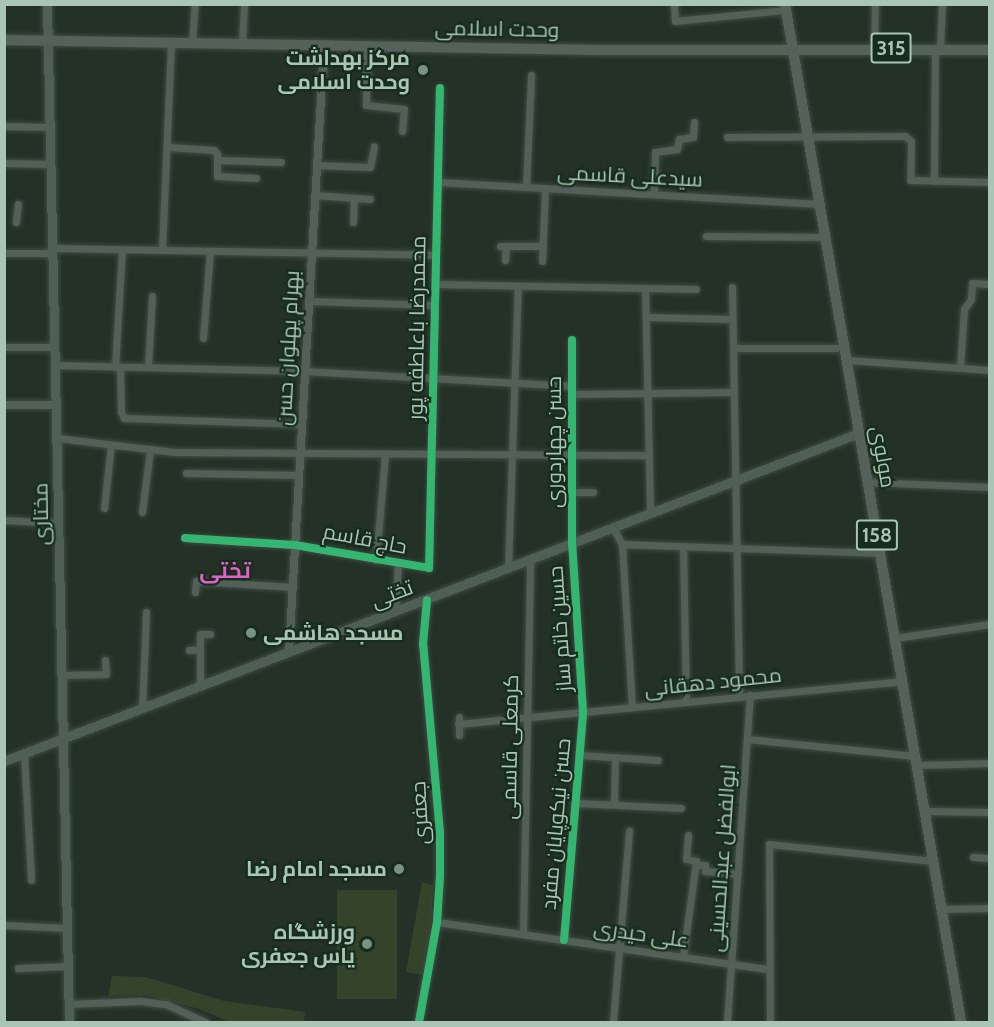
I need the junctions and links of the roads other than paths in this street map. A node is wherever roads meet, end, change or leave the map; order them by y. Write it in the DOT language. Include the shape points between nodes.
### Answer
graph roads {
  1 [pos="47,4"];
  2 [pos="195,4"];
  3 [pos="244,4"];
  4 [pos="674,4"];
  5 [pos="875,4"];
  6 [pos="942,4"];
  7 [pos="785,7"];
  8 [pos="4,40"];
  9 [pos="48,41"];
  10 [pos="171,43"];
  11 [pos="192,43"];
  12 [pos="242,44"];
  13 [pos="324,46"];
  14 [pos="367,46"];
  15 [pos="793,48"];
  16 [pos="874,48"];
  17 [pos="938,49"];
  18 [pos="990,50"];
  19 [pos="531,75"];
  20 [pos="440,88"];
  21 [pos="694,122"];
  22 [pos="4,126"];
  23 [pos="50,127"];
  24 [pos="402,131"];
  25 [pos="807,136"];
  26 [pos="727,137"];
  27 [pos="374,146"];
  28 [pos="167,147"];
  29 [pos="217,160"];
  30 [pos="281,162"];
  31 [pos="4,164"];
  32 [pos="51,164"];
  33 [pos="316,165"];
  34 [pos="256,178"];
  35 [pos="934,181"];
  36 [pos="438,182"];
  37 [pos="990,182"];
  38 [pos="526,187"];
  39 [pos="545,188"];
  40 [pos="654,194"];
  41 [pos="315,195"];
  42 [pos="354,198"];
  43 [pos="370,199"];
  44 [pos="18,204"];
  45 [pos="820,204"];
  46 [pos="16,222"];
  47 [pos="353,222"];
  48 [pos="706,237"];
  49 [pos="825,237"];
  50 [pos="543,246"];
  51 [pos="122,250"];
  52 [pos="162,250"];
  53 [pos="53,251"];
  54 [pos="210,251"];
  55 [pos="4,253"];
  56 [pos="312,254"];
  57 [pos="436,255"];
  58 [pos="505,260"];
  59 [pos="542,261"];
  60 [pos="436,284"];
  61 [pos="990,284"];
  62 [pos="518,286"];
  63 [pos="732,287"];
  64 [pos="645,288"];
  65 [pos="696,289"];
  66 [pos="152,296"];
  67 [pos="309,301"];
  68 [pos="435,305"];
  69 [pos="646,317"];
  70 [pos="732,319"];
  71 [pos="203,338"];
  72 [pos="572,340"];
  73 [pos="4,347"];
  74 [pos="55,347"];
  75 [pos="733,348"];
  76 [pos="836,348"];
  77 [pos="847,360"];
  78 [pos="56,365"];
  79 [pos="117,367"];
  80 [pos="148,367"];
  81 [pos="960,368"];
  82 [pos="990,369"];
  83 [pos="305,371"];
  84 [pos="434,378"];
  85 [pos="515,382"];
  86 [pos="572,390"];
  87 [pos="734,392"];
  88 [pos="647,393"];
  89 [pos="4,405"];
  90 [pos="57,405"];
  91 [pos="302,424"];
  92 [pos="860,433"];
  93 [pos="57,438"];
  94 [pos="111,445"];
  95 [pos="150,450"];
  96 [pos="300,453"];
  97 [pos="385,454"];
  98 [pos="433,454"];
  99 [pos="512,454"];
  100 [pos="572,455"];
  101 [pos="649,455"];
  102 [pos="186,473"];
  103 [pos="299,475"];
  104 [pos="736,481"];
  105 [pos="868,482"];
  106 [pos="990,487"];
  107 [pos="572,492"];
  108 [pos="593,492"];
  109 [pos="104,508"];
  110 [pos="142,512"];
  111 [pos="650,514"];
  112 [pos="4,520"];
  113 [pos="59,523"];
  114 [pos="614,528"];
  115 [pos="185,538"];
  116 [pos="572,544"];
  117 [pos="622,544"];
  118 [pos="295,545"];
  119 [pos="683,546"];
  120 [pos="737,548"];
  121 [pos="880,553"];
  122 [pos="376,560"];
  123 [pos="530,560"];
  124 [pos="398,564"];
  125 [pos="429,568"];
  126 [pos="508,568"];
  127 [pos="293,587"];
  128 [pos="195,592"];
  129 [pos="428,600"];
  130 [pos="146,612"];
  131 [pos="395,612"];
  132 [pos="990,624"];
  133 [pos="210,634"];
  134 [pos="895,638"];
  135 [pos="200,649"];
  136 [pos="189,650"];
  137 [pos="289,652"];
  138 [pos="105,660"];
  139 [pos="63,675"];
  140 [pos="902,681"];
  141 [pos="200,687"];
  142 [pos="750,695"];
  143 [pos="739,697"];
  144 [pos="686,702"];
  145 [pos="632,707"];
  146 [pos="142,709"];
  147 [pos="584,712"];
  148 [pos="528,717"];
  149 [pos="459,735"];
  150 [pos="64,737"];
  151 [pos="747,739"];
  152 [pos="24,754"];
  153 [pos="580,755"];
  154 [pos="615,757"];
  155 [pos="658,760"];
  156 [pos="916,760"];
  157 [pos="4,761"];
  158 [pos="990,763"];
  159 [pos="576,802"];
  160 [pos="614,804"];
  161 [pos="681,808"];
  162 [pos="925,811"];
  163 [pos="990,812"];
  164 [pos="629,831"];
  165 [pos="688,835"];
  166 [pos="974,857"];
  167 [pos="990,858"];
  168 [pos="934,861"];
  169 [pos="696,864"];
  170 [pos="738,874"];
  171 [pos="31,880"];
  172 [pos="990,908"];
  173 [pos="942,909"];
  174 [pos="437,922"];
  175 [pos="4,925"];
  176 [pos="67,928"];
  177 [pos="523,934"];
  178 [pos="564,940"];
  179 [pos="619,947"];
  180 [pos="683,956"];
  181 [pos="731,963"];
  182 [pos="68,966"];
  183 [pos="37,967"];
  184 [pos="18,968"];
  185 [pos="769,969"];
  186 [pos="36,978"];
  187 [pos="68,1004"];
  188 [pos="69,1023"];
  189 [pos="204,1023"];
  190 [pos="419,1023"];
  191 [pos="613,1023"];
  192 [pos="727,1023"];
  193 [pos="770,1023"];
  194 [pos="962,1023"];
  1 -- 9 [label="main road, مختاری"];
  2 -- 11 [label="street"];
  3 -- 12 [label="street"];
  4 -- 7 [label="street" via="675,21"];
  5 -- 16 [label="street"];
  6 -- 17 [label="street"];
  7 -- 15 [label="main road, مولوی / 158"];
  8 -- 9 [label="main road, وحدت اسلامی / 315"];
  9 -- 10 [label="main road, وحدت اسلامی / 315"];
  9 -- 23 [label="main road, مختاری"];
  10 -- 11 [label="main road, وحدت اسلامی / 315"];
  10 -- 28 [label="street"];
  11 -- 12 [label="main road, وحدت اسلامی / 315"];
  12 -- 13 [label="main road, وحدت اسلامی / 315"];
  13 -- 14 [label="main road, وحدت اسلامی / 315"];
  13 -- 33 [label="street, بهرام پهلوان حسن"];
  14 -- 15 [label="main road, وحدت اسلامی / 315" via="676,51"];
  14 -- 24 [label="street" via="366,105 404,109"];
  15 -- 16 [label="main road, وحدت اسلامی / 315"];
  15 -- 25 [label="main road, مولوی / 158"];
  16 -- 17 [label="main road, وحدت اسلامی / 315"];
  17 -- 18 [label="main road, وحدت اسلامی / 315"];
  17 -- 35 [label="street"];
  19 -- 38 [label="street"];
  20 -- 36 [label="street, محمدرضا باعاطفه پور"];
  21 -- 40 [label="street" via="693,137 679,139 677,149 655,152"];
  22 -- 23 [label="street"];
  23 -- 32 [label="main road, مختاری"];
  25 -- 26 [label="street"];
  25 -- 35 [label="street" via="907,136 911,141 910,180"];
  25 -- 45 [label="main road, مولوی / 158"];
  27 -- 33 [label="street" via="370,167"];
  28 -- 29 [label="street" via="212,149"];
  28 -- 52 [label="street"];
  29 -- 30 [label="street"];
  29 -- 34 [label="street" via="216,176"];
  31 -- 32 [label="street"];
  32 -- 53 [label="main road, مختاری"];
  33 -- 41 [label="street, بهرام پهلوان حسن"];
  35 -- 37 [label="street"];
  36 -- 38 [label="street, سیدعلی قاسمی"];
  36 -- 57 [label="street, محمدرضا باعاطفه پور"];
  38 -- 39 [label="street, سیدعلی قاسمی"];
  39 -- 40 [label="street, سیدعلی قاسمی"];
  39 -- 50 [label="street"];
  40 -- 45 [label="street, سیدعلی قاسمی"];
  41 -- 42 [label="street"];
  41 -- 56 [label="street, بهرام پهلوان حسن"];
  42 -- 43 [label="street"];
  42 -- 47 [label="street"];
  44 -- 46 [label="street"];
  45 -- 49 [label="main road, مولوی / 158"];
  48 -- 49 [label="street"];
  49 -- 77 [label="main road, مولوی / 158"];
  50 -- 58 [label="street" via="503,246"];
  50 -- 59 [label="street"];
  51 -- 52 [label="street"];
  51 -- 53 [label="street"];
  51 -- 79 [label="street"];
  52 -- 54 [label="street"];
  53 -- 55 [label="street"];
  53 -- 74 [label="main road, مختاری"];
  54 -- 56 [label="street"];
  54 -- 71 [label="street"];
  56 -- 57 [label="street"];
  56 -- 67 [label="street, بهرام پهلوان حسن"];
  57 -- 60 [label="street, محمدرضا باعاطفه پور"];
  60 -- 62 [label="street"];
  60 -- 68 [label="street, محمدرضا باعاطفه پور"];
  61 -- 81 [label="street" via="972,283 971,299 964,309"];
  62 -- 64 [label="street"];
  62 -- 85 [label="street"];
  63 -- 70 [label="street"];
  64 -- 65 [label="street"];
  64 -- 69 [label="street"];
  66 -- 80 [label="street"];
  67 -- 68 [label="street"];
  67 -- 83 [label="street, بهرام پهلوان حسن"];
  68 -- 84 [label="street, محمدرضا باعاطفه پور"];
  69 -- 70 [label="street"];
  69 -- 88 [label="street"];
  70 -- 75 [label="street"];
  72 -- 86 [label="street, حسن چهاردوری"];
  73 -- 74 [label="street"];
  74 -- 78 [label="main road, مختاری"];
  75 -- 76 [label="street"];
  75 -- 87 [label="street"];
  77 -- 81 [label="street"];
  77 -- 92 [label="main road, مولوی / 158"];
  78 -- 79 [label="street"];
  78 -- 90 [label="main road, مختاری"];
  79 -- 80 [label="street"];
  79 -- 91 [label="street" via="124,418"];
  80 -- 83 [label="street"];
  81 -- 82 [label="street"];
  83 -- 84 [label="street"];
  83 -- 91 [label="street, بهرام پهلوان حسن"];
  84 -- 85 [label="street"];
  84 -- 98 [label="street, محمدرضا باعاطفه پور"];
  85 -- 86 [label="street"];
  85 -- 99 [label="street"];
  86 -- 88 [label="street"];
  86 -- 100 [label="street, حسن چهاردوری"];
  87 -- 88 [label="street"];
  87 -- 104 [label="street"];
  88 -- 101 [label="street"];
  89 -- 90 [label="street"];
  90 -- 93 [label="main road, مختاری"];
  91 -- 96 [label="street, بهرام پهلوان حسن"];
  92 -- 104 [label="main road, تختی"];
  92 -- 105 [label="main road, مولوی / 158"];
  93 -- 94 [label="street"];
  93 -- 113 [label="main road, مختاری"];
  94 -- 95 [label="street"];
  94 -- 109 [label="street"];
  95 -- 96 [label="street"];
  95 -- 110 [label="street"];
  96 -- 97 [label="street"];
  96 -- 103 [label="street, بهرام پهلوان حسن"];
  97 -- 98 [label="street"];
  97 -- 122 [label="street"];
  98 -- 99 [label="street"];
  98 -- 125 [label="street, محمدرضا باعاطفه پور"];
  99 -- 100 [label="street"];
  99 -- 126 [label="street"];
  100 -- 101 [label="street"];
  100 -- 107 [label="street, حسن چهاردوری"];
  101 -- 111 [label="street"];
  102 -- 103 [label="street"];
  103 -- 118 [label="street, بهرام پهلوان حسن"];
  104 -- 111 [label="main road, تختی"];
  104 -- 120 [label="street"];
  105 -- 106 [label="street"];
  105 -- 121 [label="main road, مولوی / 158"];
  107 -- 108 [label="street"];
  107 -- 116 [label="street, حسن چهاردوری"];
  111 -- 114 [label="main road, تختی"];
  112 -- 113 [label="street"];
  113 -- 139 [label="main road, مختاری"];
  114 -- 116 [label="main road, تختی"];
  114 -- 117 [label="street"];
  115 -- 118 [label="street, حاج قاسم"];
  116 -- 123 [label="main road, تختی"];
  116 -- 147 [label="street, حسین خاتم ساز"];
  117 -- 119 [label="street"];
  117 -- 145 [label="street"];
  118 -- 122 [label="street, حاج قاسم"];
  118 -- 127 [label="street, بهرام پهلوان حسن"];
  119 -- 120 [label="street"];
  119 -- 144 [label="street"];
  120 -- 121 [label="street"];
  120 -- 143 [label="street"];
  121 -- 134 [label="main road, مولوی / 158"];
  122 -- 124 [label="street, حاج قاسم"];
  123 -- 126 [label="main road, تختی"];
  123 -- 148 [label="street, کرمعلی قاسمی"];
  124 -- 125 [label="street, حاج قاسم"];
  124 -- 131 [label="street"];
  126 -- 129 [label="main road, تختی"];
  127 -- 128 [label="street" via="196,581"];
  127 -- 137 [label="street, بهرام پهلوان حسن"];
  129 -- 131 [label="main road, تختی"];
  129 -- 174 [label="street, جعفری" via="423,644 440,833"];
  130 -- 146 [label="street"];
  131 -- 137 [label="main road, تختی"];
  132 -- 134 [label="street"];
  133 -- 135 [label="street" via="200,634"];
  134 -- 140 [label="main road, مولوی / 158"];
  135 -- 136 [label="street"];
  135 -- 141 [label="street"];
  137 -- 141 [label="main road, تختی"];
  138 -- 139 [label="street" via="106,674"];
  139 -- 150 [label="main road, مختاری"];
  140 -- 142 [label="street, محمود دهقانی"];
  140 -- 156 [label="main road, مولوی / 158"];
  141 -- 146 [label="main road, تختی"];
  142 -- 143 [label="street, محمود دهقانی"];
  142 -- 151 [label="street, ابوالفضل عبدالحسینی"];
  143 -- 144 [label="street, محمود دهقانی"];
  144 -- 145 [label="street, محمود دهقانی"];
  145 -- 147 [label="street, محمود دهقانی"];
  146 -- 150 [label="main road, تختی"];
  147 -- 148 [label="street, محمود دهقانی"];
  147 -- 153 [label="street, حسن نیکوپایان مفرد"];
  148 -- 149 [label="street, محمود دهقانی" via="459,720"];
  148 -- 177 [label="street, کرمعلی قاسمی"];
  150 -- 152 [label="main road, تختی"];
  150 -- 176 [label="main road, مختاری"];
  151 -- 156 [label="street"];
  151 -- 170 [label="street, ابوالفضل عبدالحسینی"];
  152 -- 157 [label="main road, تختی"];
  152 -- 171 [label="street"];
  153 -- 154 [label="street"];
  153 -- 159 [label="street, حسن نیکوپایان مفرد"];
  154 -- 155 [label="street"];
  154 -- 160 [label="street"];
  156 -- 158 [label="street"];
  156 -- 162 [label="main road, مولوی / 158"];
  159 -- 160 [label="street"];
  159 -- 178 [label="street, حسن نیکوپایان مفرد"];
  160 -- 161 [label="street"];
  162 -- 163 [label="street"];
  162 -- 168 [label="main road, مولوی / 158"];
  164 -- 179 [label="street"];
  165 -- 169 [label="street" via="686,859"];
  166 -- 167 [label="street"];
  168 -- 173 [label="main road, مولوی / 158"];
  168 -- 185 [label="street" via="769,844"];
  169 -- 170 [label="street" via="705,865 705,871"];
  169 -- 180 [label="street"];
  170 -- 181 [label="street, ابوالفضل عبدالحسینی"];
  172 -- 173 [label="street"];
  173 -- 194 [label="main road, مولوی / 158"];
  174 -- 177 [label="street, علی حیدری"];
  174 -- 190 [label="street, جعفری"];
  175 -- 176 [label="street"];
  176 -- 182 [label="main road, مختاری"];
  177 -- 178 [label="street, علی حیدری"];
  178 -- 179 [label="street, علی حیدری"];
  179 -- 180 [label="street, علی حیدری"];
  179 -- 191 [label="street"];
  180 -- 181 [label="street, علی حیدری"];
  181 -- 185 [label="street, علی حیدری"];
  181 -- 192 [label="street, ابوالفضل عبدالحسینی"];
  182 -- 183 [label="street"];
  182 -- 187 [label="main road, مختاری"];
  183 -- 184 [label="street"];
  183 -- 186 [label="street"];
  185 -- 193 [label="street"];
  187 -- 188 [label="main road, مختاری"];
  187 -- 189 [label="street" via="166,1004"];
}
